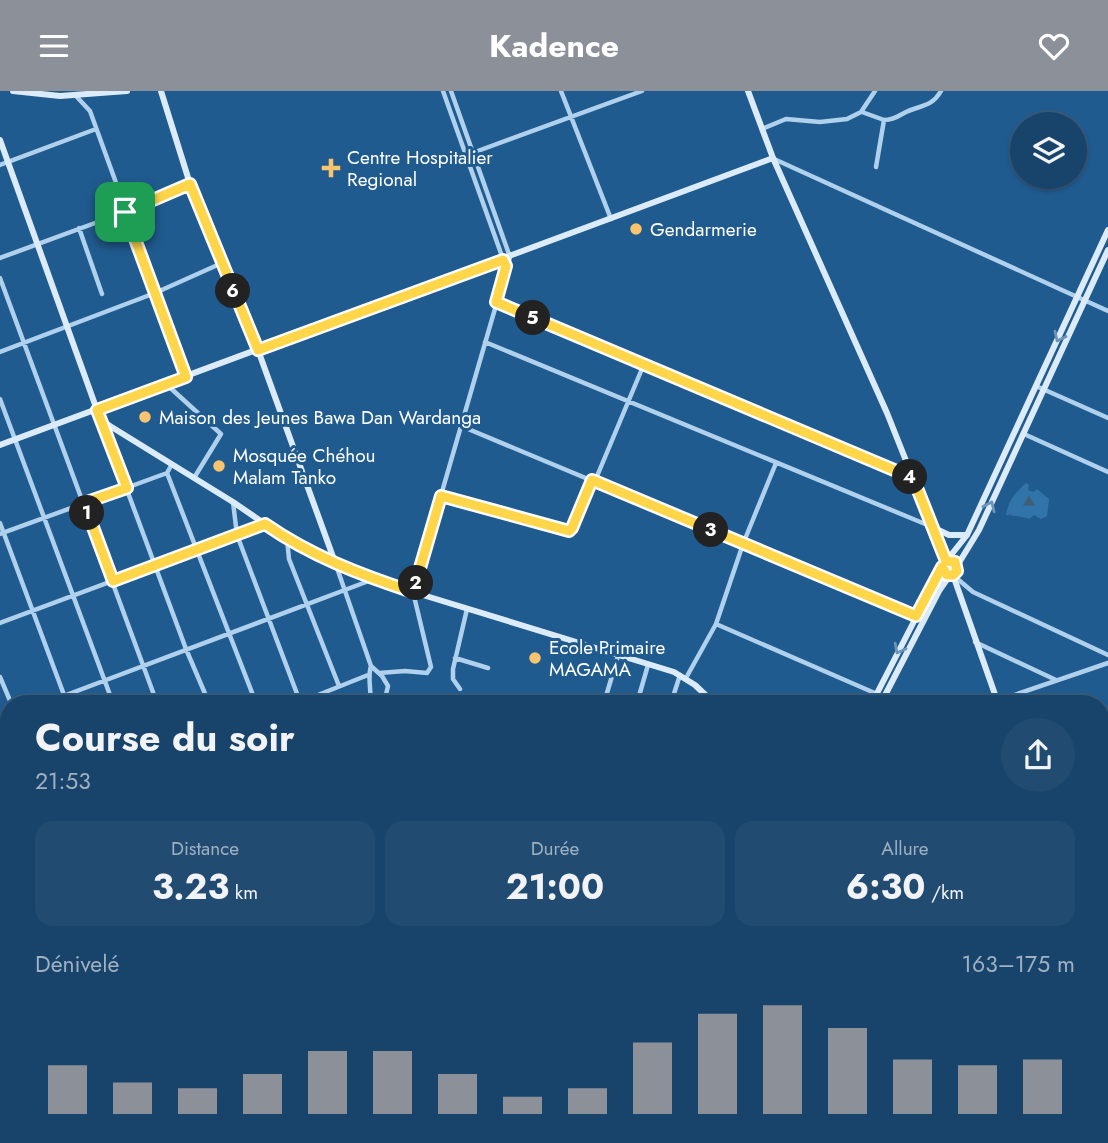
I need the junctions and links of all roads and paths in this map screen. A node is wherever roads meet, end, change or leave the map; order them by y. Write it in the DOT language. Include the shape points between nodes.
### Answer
graph roads {
  1 [pos="13,91"];
  2 [pos="127,91"];
  3 [pos="161,91"];
  4 [pos="443,91"];
  5 [pos="451,91"];
  6 [pos="561,91"];
  7 [pos="642,91"];
  8 [pos="748,91"];
  9 [pos="875,91"];
  10 [pos="942,91"];
  11 [pos="76,96"];
  12 [pos="861,112"];
  13 [pos="572,118"];
  14 [pos="884,120"];
  15 [pos="96,129"];
  16 [pos="762,129"];
  17 [pos="0,140"];
  18 [pos="474,152"];
  19 [pos="773,158"];
  20 [pos="4,164"];
  21 [pos="876,167"];
  22 [pos="190,184"];
  23 [pos="125,212"];
  24 [pos="611,219"];
  25 [pos="79,228"];
  26 [pos="1108,230"];
  27 [pos="37,244"];
  28 [pos="1108,250"];
  29 [pos="0,258"];
  30 [pos="506,261"];
  31 [pos="222,263"];
  32 [pos="0,278"];
  33 [pos="155,293"];
  34 [pos="102,294"];
  35 [pos="1077,297"];
  36 [pos="1085,300"];
  37 [pos="496,302"];
  38 [pos="1108,311"];
  39 [pos="67,327"];
  40 [pos="24,342"];
  41 [pos="485,342"];
  42 [pos="258,350"];
  43 [pos="0,352"];
  44 [pos="644,364"];
  45 [pos="186,377"];
  46 [pos="166,384"];
  47 [pos="1036,386"];
  48 [pos="1045,390"];
  49 [pos="0,399"];
  50 [pos="629,400"];
  51 [pos="97,410"];
  52 [pos="1108,418"];
  53 [pos="101,419"];
  54 [pos="55,426"];
  55 [pos="461,426"];
  56 [pos="1024,434"];
  57 [pos="16,441"];
  58 [pos="0,446"];
  59 [pos="776,463"];
  60 [pos="172,464"];
  61 [pos="1108,472"];
  62 [pos="167,473"];
  63 [pos="194,478"];
  64 [pos="913,478"];
  65 [pos="593,480"];
  66 [pos="127,488"];
  67 [pos="441,496"];
  68 [pos="233,502"];
  69 [pos="84,503"];
  70 [pos="44,518"];
  71 [pos="0,523"];
  72 [pos="265,524"];
  73 [pos="930,526"];
  74 [pos="2,534"];
  75 [pos="237,535"];
  76 [pos="967,535"];
  77 [pos="287,539"];
  78 [pos="743,544"];
  79 [pos="197,550"];
  80 [pos="946,563"];
  81 [pos="156,565"];
  82 [pos="336,565"];
  83 [pos="957,566"];
  84 [pos="951,575"];
  85 [pos="374,579"];
  86 [pos="113,581"];
  87 [pos="345,590"];
  88 [pos="413,592"];
  89 [pos="74,596"];
  90 [pos="306,605"];
  91 [pos="467,609"];
  92 [pos="32,611"];
  93 [pos="916,616"];
  94 [pos="269,619"];
  95 [pos="0,623"];
  96 [pos="716,624"];
  97 [pos="229,634"];
  98 [pos="975,641"];
  99 [pos="186,649"];
  100 [pos="1108,655"];
  101 [pos="618,656"];
  102 [pos="455,658"];
  103 [pos="1108,663"];
  104 [pos="648,665"];
  105 [pos="371,666"];
  106 [pos="144,667"];
  107 [pos="488,668"];
  108 [pos="379,673"];
  109 [pos="368,675"];
  110 [pos="0,677"];
  111 [pos="683,677"];
  112 [pos="1056,680"];
  113 [pos="105,682"];
  114 [pos="339,686"];
  115 [pos="460,689"];
  116 [pos="877,694"];
  117 [pos="8,695"];
  118 [pos="64,695"];
  119 [pos="67,695"];
  120 [pos="110,695"];
  121 [pos="154,695"];
  122 [pos="206,695"];
  123 [pos="253,695"];
  124 [pos="295,695"];
  125 [pos="314,695"];
  126 [pos="371,695"];
  127 [pos="387,695"];
  128 [pos="606,695"];
  129 [pos="639,695"];
  130 [pos="675,695"];
  131 [pos="704,695"];
  132 [pos="885,695"];
  133 [pos="995,695"];
  134 [pos="1016,695"];
  1 -- 11 [label="street"];
  2 -- 11 [label="street"];
  3 -- 22 [label="street"];
  4 -- 30 [label="street"];
  5 -- 18 [label="street"];
  6 -- 13 [label="street"];
  7 -- 13 [label="street"];
  8 -- 16 [label="street"];
  9 -- 12 [label="street"];
  10 -- 14 [label="street" via="929,105"];
  11 -- 15 [label="street" via="90,111"];
  12 -- 14 [label="street"];
  12 -- 16 [label="street" via="833,122 786,119"];
  13 -- 18 [label="street"];
  13 -- 24 [label="street"];
  14 -- 21 [label="street"];
  15 -- 20 [label="street"];
  15 -- 23 [label="street"];
  16 -- 19 [label="street"];
  17 -- 20 [label="street"];
  18 -- 30 [label="street"];
  19 -- 24 [label="street"];
  19 -- 35 [label="street"];
  19 -- 64 [label="street"];
  20 -- 27 [label="street"];
  22 -- 23 [label="street"];
  22 -- 31 [label="street"];
  23 -- 25 [label="street"];
  23 -- 33 [label="street"];
  24 -- 30 [label="street"];
  25 -- 27 [label="street"];
  25 -- 34 [label="street"];
  26 -- 35 [label="street"];
  27 -- 29 [label="street"];
  27 -- 39 [label="street"];
  28 -- 36 [label="street"];
  30 -- 37 [label="street"];
  30 -- 42 [label="street"];
  31 -- 33 [label="street"];
  31 -- 42 [label="street"];
  32 -- 40 [label="street"];
  33 -- 39 [label="street"];
  33 -- 45 [label="street"];
  35 -- 36 [label="street"];
  35 -- 47 [label="street, one-way"];
  36 -- 38 [label="street"];
  36 -- 48 [label="street"];
  37 -- 41 [label="street"];
  37 -- 44 [label="street"];
  39 -- 40 [label="street"];
  39 -- 51 [label="street"];
  40 -- 43 [label="street"];
  40 -- 54 [label="street"];
  41 -- 50 [label="street"];
  41 -- 55 [label="street"];
  42 -- 45 [label="street"];
  42 -- 82 [label="street"];
  44 -- 50 [label="street"];
  44 -- 64 [label="street"];
  45 -- 46 [label="street"];
  46 -- 51 [label="street"];
  46 -- 63 [label="street" via="221,434"];
  47 -- 48 [label="street"];
  47 -- 76 [label="street"];
  48 -- 52 [label="street"];
  48 -- 56 [label="street"];
  49 -- 57 [label="street"];
  50 -- 59 [label="street"];
  50 -- 65 [label="street"];
  51 -- 53 [label="street"];
  51 -- 54 [label="street"];
  53 -- 60 [label="street"];
  53 -- 66 [label="street"];
  54 -- 57 [label="street"];
  54 -- 69 [label="street"];
  55 -- 65 [label="street"];
  55 -- 67 [label="street"];
  56 -- 61 [label="street"];
  83 -- 56 [label="street, one-way"];
  57 -- 58 [label="street"];
  57 -- 70 [label="street"];
  59 -- 73 [label="street"];
  59 -- 78 [label="street"];
  60 -- 62 [label="street"];
  60 -- 63 [label="street"];
  62 -- 66 [label="street"];
  62 -- 79 [label="street"];
  63 -- 68 [label="street"];
  64 -- 73 [label="street"];
  65 -- 67 [label="street" via="569,531"];
  65 -- 78 [label="street"];
  66 -- 69 [label="street"];
  66 -- 81 [label="street"];
  67 -- 88 [label="street"];
  68 -- 72 [label="street"];
  68 -- 75 [label="street"];
  69 -- 70 [label="street"];
  69 -- 86 [label="street"];
  70 -- 74 [label="street"];
  70 -- 89 [label="street"];
  71 -- 74 [label="street"];
  72 -- 75 [label="street"];
  72 -- 77 [label="street"];
  73 -- 76 [label="street" via="949,535"];
  73 -- 80 [label="street"];
  74 -- 92 [label="street"];
  75 -- 79 [label="street"];
  75 -- 94 [label="street"];
  76 -- 80 [label="street"];
  77 -- 82 [label="street"];
  77 -- 90 [label="street" via="289,559"];
  78 -- 93 [label="street"];
  78 -- 96 [label="street"];
  79 -- 81 [label="street"];
  79 -- 97 [label="street"];
  80 -- 83 [label="street"];
  80 -- 84 [label="street" via="944,573"];
  80 -- 93 [label="street"];
  81 -- 86 [label="street"];
  81 -- 99 [label="street"];
  82 -- 85 [label="street"];
  82 -- 87 [label="street"];
  83 -- 84 [label="street"];
  84 -- 98 [label="street"];
  84 -- 100 [label="street" via="973,593"];
  84 -- 132 [label="street"];
  85 -- 87 [label="street"];
  85 -- 88 [label="street"];
  86 -- 89 [label="street"];
  86 -- 106 [label="street"];
  87 -- 90 [label="street"];
  87 -- 105 [label="street"];
  88 -- 91 [label="street"];
  88 -- 108 [label="street" via="431,657 430,671"];
  89 -- 92 [label="street"];
  89 -- 113 [label="street"];
  90 -- 94 [label="street"];
  90 -- 114 [label="street"];
  91 -- 101 [label="street"];
  91 -- 102 [label="street"];
  92 -- 95 [label="street"];
  92 -- 118 [label="street"];
  93 -- 116 [label="street, one-way"];
  94 -- 97 [label="street"];
  94 -- 124 [label="street"];
  96 -- 111 [label="street"];
  96 -- 116 [label="street"];
  97 -- 99 [label="street"];
  97 -- 123 [label="street"];
  98 -- 112 [label="street"];
  98 -- 133 [label="street"];
  99 -- 106 [label="street"];
  99 -- 122 [label="street"];
  101 -- 104 [label="street"];
  101 -- 128 [label="street"];
  102 -- 107 [label="street"];
  102 -- 115 [label="street" via="453,679"];
  103 -- 112 [label="street"];
  104 -- 111 [label="street"];
  104 -- 129 [label="street"];
  105 -- 108 [label="street"];
  105 -- 109 [label="street"];
  106 -- 113 [label="street"];
  106 -- 121 [label="street"];
  108 -- 127 [label="street" via="389,689"];
  109 -- 114 [label="street"];
  109 -- 126 [label="street"];
  110 -- 117 [label="street"];
  111 -- 130 [label="street"];
  111 -- 131 [label="street"];
  112 -- 134 [label="street"];
  113 -- 119 [label="street"];
  113 -- 120 [label="street"];
  114 -- 125 [label="street"];
}
